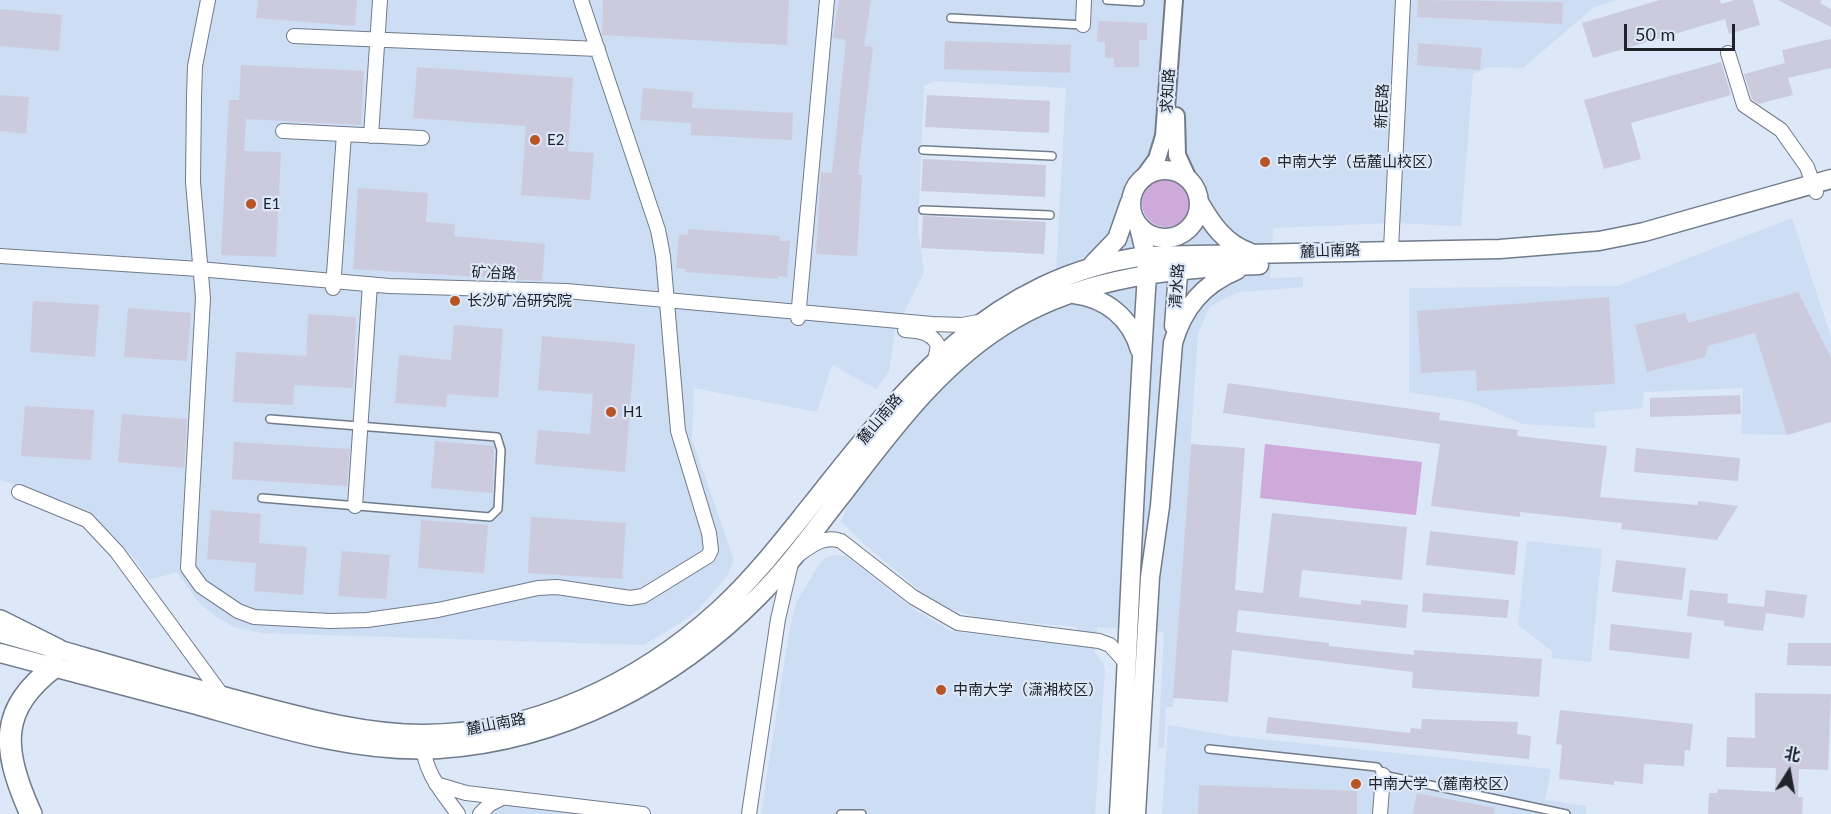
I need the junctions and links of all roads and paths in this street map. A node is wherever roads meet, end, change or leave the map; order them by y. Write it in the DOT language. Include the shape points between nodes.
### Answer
graph roads {
  1 [pos="208,0"];
  2 [pos="380,0"];
  3 [pos="581,0"];
  4 [pos="827,0"];
  5 [pos="1084,0"];
  6 [pos="1107,0"];
  7 [pos="1174,0"];
  8 [pos="1183,0"];
  9 [pos="1403,0"];
  10 [pos="1140,2"];
  11 [pos="951,18"];
  12 [pos="1083,25"];
  13 [pos="294,36"];
  14 [pos="376,40"];
  15 [pos="598,49"];
  16 [pos="1728,53"];
  17 [pos="283,131"];
  18 [pos="344,134"];
  19 [pos="371,136"];
  20 [pos="422,138"];
  21 [pos="923,150"];
  22 [pos="1052,156"];
  23 [pos="1144,177"];
  24 [pos="1188,179"];
  25 [pos="1831,179"];
  26 [pos="1820,188"];
  27 [pos="1130,200"];
  28 [pos="1200,202"];
  29 [pos="923,210"];
  30 [pos="1050,215"];
  31 [pos="1139,227"];
  32 [pos="1188,230"];
  33 [pos="1391,249"];
  34 [pos="0,256"];
  35 [pos="1146,256"];
  36 [pos="1254,259"];
  37 [pos="0,262"];
  38 [pos="1179,263"];
  39 [pos="1082,270"];
  40 [pos="200,272"];
  41 [pos="1147,275"];
  42 [pos="334,285"];
  43 [pos="370,288"];
  44 [pos="1072,294"];
  45 [pos="667,304"];
  46 [pos="799,315"];
  47 [pos="986,320"];
  48 [pos="1173,343"];
  49 [pos="1142,356"];
  50 [pos="935,360"];
  51 [pos="270,419"];
  52 [pos="361,426"];
  53 [pos="19,492"];
  54 [pos="262,498"];
  55 [pos="355,506"];
  56 [pos="792,559"];
  57 [pos="751,604"];
  58 [pos="778,619"];
  59 [pos="0,621"];
  60 [pos="0,633"];
  61 [pos="0,653"];
  62 [pos="56,659"];
  63 [pos="1128,664"];
  64 [pos="222,696"];
  65 [pos="241,718"];
  66 [pos="423,741"];
  67 [pos="1209,749"];
  68 [pos="1383,775"];
  69 [pos="0,783"];
  70 [pos="436,784"];
  71 [pos="502,798"];
  72 [pos="31,813"];
  73 [pos="458,814"];
  74 [pos="480,814"];
  75 [pos="643,814"];
  76 [pos="749,814"];
  77 [pos="841,814"];
  78 [pos="862,814"];
  79 [pos="1119,814"];
  80 [pos="1136,814"];
  81 [pos="1380,814"];
  82 [pos="1566,814"];
  1 -- 40 [label="street" via="195,66 194,97 193,182"];
  2 -- 14 [label="street"];
  3 -- 15 [label="street"];
  4 -- 46 [label="street"];
  5 -- 12 [label="street"];
  6 -- 10 [label="lane"];
  7 -- 23 [label="street, 求知路" via="1164,136 1157,159"];
  8 -- 24 [label="street, 求知路" via="1175,129 1177,155"];
  9 -- 33 [label="street, 新民路"];
  11 -- 12 [label="lane"];
  13 -- 14 [label="street"];
  14 -- 15 [label="street"];
  14 -- 19 [label="street"];
  15 -- 45 [label="street" via="658,230"];
  16 -- 26 [label="street" via="1744,105 1781,130"];
  17 -- 18 [label="street"];
  18 -- 19 [label="street"];
  18 -- 42 [label="street"];
  19 -- 20 [label="street"];
  21 -- 22 [label="lane"];
  23 -- 24 [label="main road" via="1166,170"];
  23 -- 27 [label="main road"];
  24 -- 28 [label="main road"];
  25 -- 26 [label="main road, 麓山南路"];
  26 -- 33 [label="main road, 麓山南路" via="1599,241 1500,249"];
  26 -- 36 [label="main road, 麓山南路" via="1614,248 1568,255 1524,259"];
  27 -- 31 [label="main road"];
  27 -- 39 [label="main road" via="1124,225 1110,249"];
  28 -- 32 [label="main road" via="1197,217"];
  28 -- 36 [label="main road" via="1225,237"];
  29 -- 30 [label="lane"];
  31 -- 32 [label="main road" via="1159,238 1174,237"];
  31 -- 35 [label="main road"];
  32 -- 38 [label="main road, 清水路"];
  33 -- 36 [label="main road, 麓山南路"];
  34 -- 40 [label="street, 矿冶路"];
  35 -- 38 [label="main road, 麓山南路"];
  35 -- 39 [label="main road, 麓山南路"];
  35 -- 41 [label="main road"];
  36 -- 38 [label="main road, 麓山南路"];
  36 -- 48 [label="main road" via="1205,289 1184,314"];
  37 -- 40 [label="street, 矿冶路"];
  38 -- 41 [label="main road, 麓山南路"];
  38 -- 48 [label="main road, 清水路"];
  39 -- 47 [label="main road, 麓山南路" via="1038,288"];
  40 -- 42 [label="street, 矿冶路"];
  40 -- 45 [label="street" via="203,298 188,568 201,586 238,611 277,619 367,620 438,610 538,588 557,587 630,598 643,596 708,556 709,533 675,417"];
  41 -- 44 [label="main road, 麓山南路"];
  41 -- 49 [label="main road"];
  42 -- 43 [label="street, 矿冶路"];
  43 -- 45 [label="street, 矿冶路" via="566,291"];
  43 -- 52 [label="street"];
  44 -- 49 [label="main road" via="1103,302 1116,311 1136,338"];
  44 -- 56 [label="main road, 麓山南路" via="1014,319 948,369 877,449"];
  45 -- 46 [label="street, 矿冶路"];
  46 -- 47 [label="street, 矿冶路" via="962,325"];
  46 -- 50 [label="street, 矿冶路" via="929,334 938,345"];
  47 -- 50 [label="main road, 麓山南路"];
  48 -- 80 [label="main road, 清水路" via="1160,506 1150,577"];
  49 -- 63 [label="main road"];
  50 -- 66 [label="main road, 麓山南路" via="898,397 754,574 720,609 646,667 603,691 516,722"];
  51 -- 52 [label="lane"];
  52 -- 55 [label="street"];
  52 -- 55 [label="lane" via="497,438 501,450 498,509 490,517"];
  53 -- 64 [label="street" via="87,520 117,552"];
  54 -- 55 [label="lane"];
  56 -- 57 [label="main road, 麓山南路"];
  56 -- 58 [label="street"];
  56 -- 63 [label="street" via="822,539 832,538 913,597 958,623 1099,641 1110,645"];
  57 -- 58 [label="street" via="768,600"];
  57 -- 66 [label="main road, 麓山南路" via="692,655 637,691 588,714 495,740 438,749"];
  58 -- 76 [label="street"];
  59 -- 62 [label="main road"];
  60 -- 62 [label="main road, 麓山南路"];
  61 -- 62 [label="main road, 麓山南路"];
  62 -- 64 [label="main road, 麓山南路"];
  62 -- 65 [label="main road, 麓山南路"];
  62 -- 72 [label="main road" via="11,698 2,729 8,762"];
  63 -- 79 [label="main road"];
  64 -- 65 [label="street"];
  64 -- 66 [label="main road, 麓山南路"];
  65 -- 66 [label="main road, 麓山南路" via="369,746"];
  66 -- 70 [label="street" via="427,768"];
  67 -- 68 [label="lane" via="1377,767"];
  68 -- 81 [label="street"];
  68 -- 82 [label="lane"];
  69 -- 72 [label="main road"];
  70 -- 71 [label="street"];
  70 -- 73 [label="street"];
  71 -- 74 [label="street"];
  71 -- 75 [label="street"];
  77 -- 78 [label="lane"];
}
